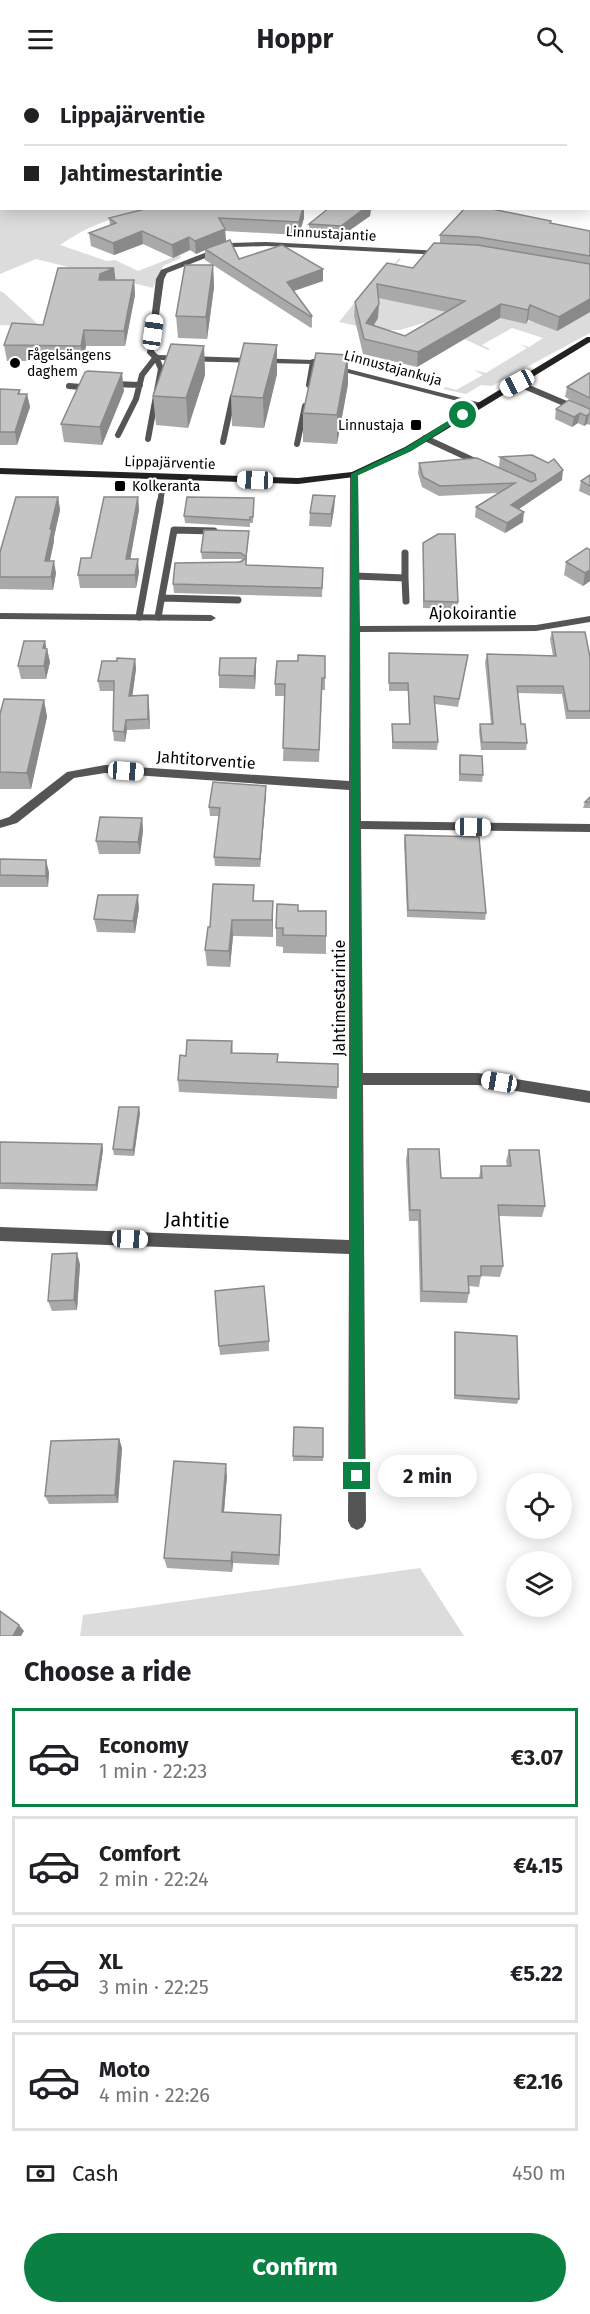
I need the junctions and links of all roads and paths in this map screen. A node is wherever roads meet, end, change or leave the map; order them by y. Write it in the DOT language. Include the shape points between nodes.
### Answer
graph roads {
  1 [pos="448,253"];
  2 [pos="590,339"];
  3 [pos="156,357"];
  4 [pos="313,362"];
  5 [pos="517,383"];
  6 [pos="100,384"];
  7 [pos="110,384"];
  8 [pos="140,385"];
  9 [pos="236,385"];
  10 [pos="69,387"];
  11 [pos="308,393"];
  12 [pos="305,403"];
  13 [pos="478,405"];
  14 [pos="590,414"];
  15 [pos="118,435"];
  16 [pos="425,438"];
  17 [pos="148,439"];
  18 [pos="223,442"];
  19 [pos="297,444"];
  20 [pos="488,468"];
  21 [pos="0,471"];
  22 [pos="354,474"];
  23 [pos="163,484"];
  24 [pos="227,532"];
  25 [pos="405,553"];
  26 [pos="168,564"];
  27 [pos="178,565"];
  28 [pos="355,576"];
  29 [pos="405,578"];
  30 [pos="162,598"];
  31 [pos="238,600"];
  32 [pos="406,601"];
  33 [pos="0,616"];
  34 [pos="139,617"];
  35 [pos="158,617"];
  36 [pos="211,618"];
  37 [pos="590,619"];
  38 [pos="355,629"];
  39 [pos="355,786"];
  40 [pos="0,824"];
  41 [pos="355,825"];
  42 [pos="590,828"];
  43 [pos="356,1079"];
  44 [pos="590,1097"];
  45 [pos="0,1234"];
  46 [pos="356,1247"];
  47 [pos="357,1521"];
  1 -- 3 [label="street, Linnustajantie" via="266,244 233,245 195,258 172,267 160,279 150,351"];
  2 -- 5 [label="main road, Lippajärventie"];
  3 -- 4 [label="street, Linnustajankuja" via="241,363"];
  3 -- 8 [label="lane"];
  3 -- 17 [label="lane" via="161,369"];
  4 -- 11 [label="lane"];
  4 -- 13 [label="street, Linnustajankuja"];
  5 -- 13 [label="main road, Lippajärventie"];
  5 -- 14 [label="lane"];
  6 -- 10 [label="lane"];
  7 -- 8 [label="lane"];
  8 -- 15 [label="lane"];
  9 -- 18 [label="lane"];
  12 -- 19 [label="lane"];
  13 -- 16 [label="main road, Lippajärventie"];
  16 -- 20 [label="lane"];
  16 -- 22 [label="main road, Lippajärventie"];
  21 -- 22 [label="main road, Lippajärventie" via="298,481"];
  22 -- 28 [label="street, Jahtimestarintie"];
  23 -- 34 [label="lane"];
  24 -- 26 [label="lane" via="174,530"];
  25 -- 29 [label="lane"];
  26 -- 27 [label="lane"];
  26 -- 30 [label="lane"];
  28 -- 29 [label="lane"];
  28 -- 38 [label="street, Jahtimestarintie"];
  29 -- 32 [label="lane"];
  30 -- 31 [label="lane"];
  30 -- 35 [label="lane"];
  33 -- 34 [label="street"];
  34 -- 35 [label="street"];
  35 -- 36 [label="street"];
  37 -- 38 [label="street, Ajokoirantie" via="536,628"];
  38 -- 39 [label="street, Jahtimestarintie"];
  39 -- 40 [label="street, Jahtitorventie" via="105,769 71,774 13,820"];
  39 -- 41 [label="street, Jahtimestarintie"];
  41 -- 42 [label="street"];
  41 -- 43 [label="street, Jahtimestarintie"];
  43 -- 44 [label="street" via="478,1079"];
  43 -- 46 [label="street, Jahtimestarintie"];
  45 -- 46 [label="street, Jahtitie"];
  46 -- 47 [label="street, Jahtimestarintie"];
}
